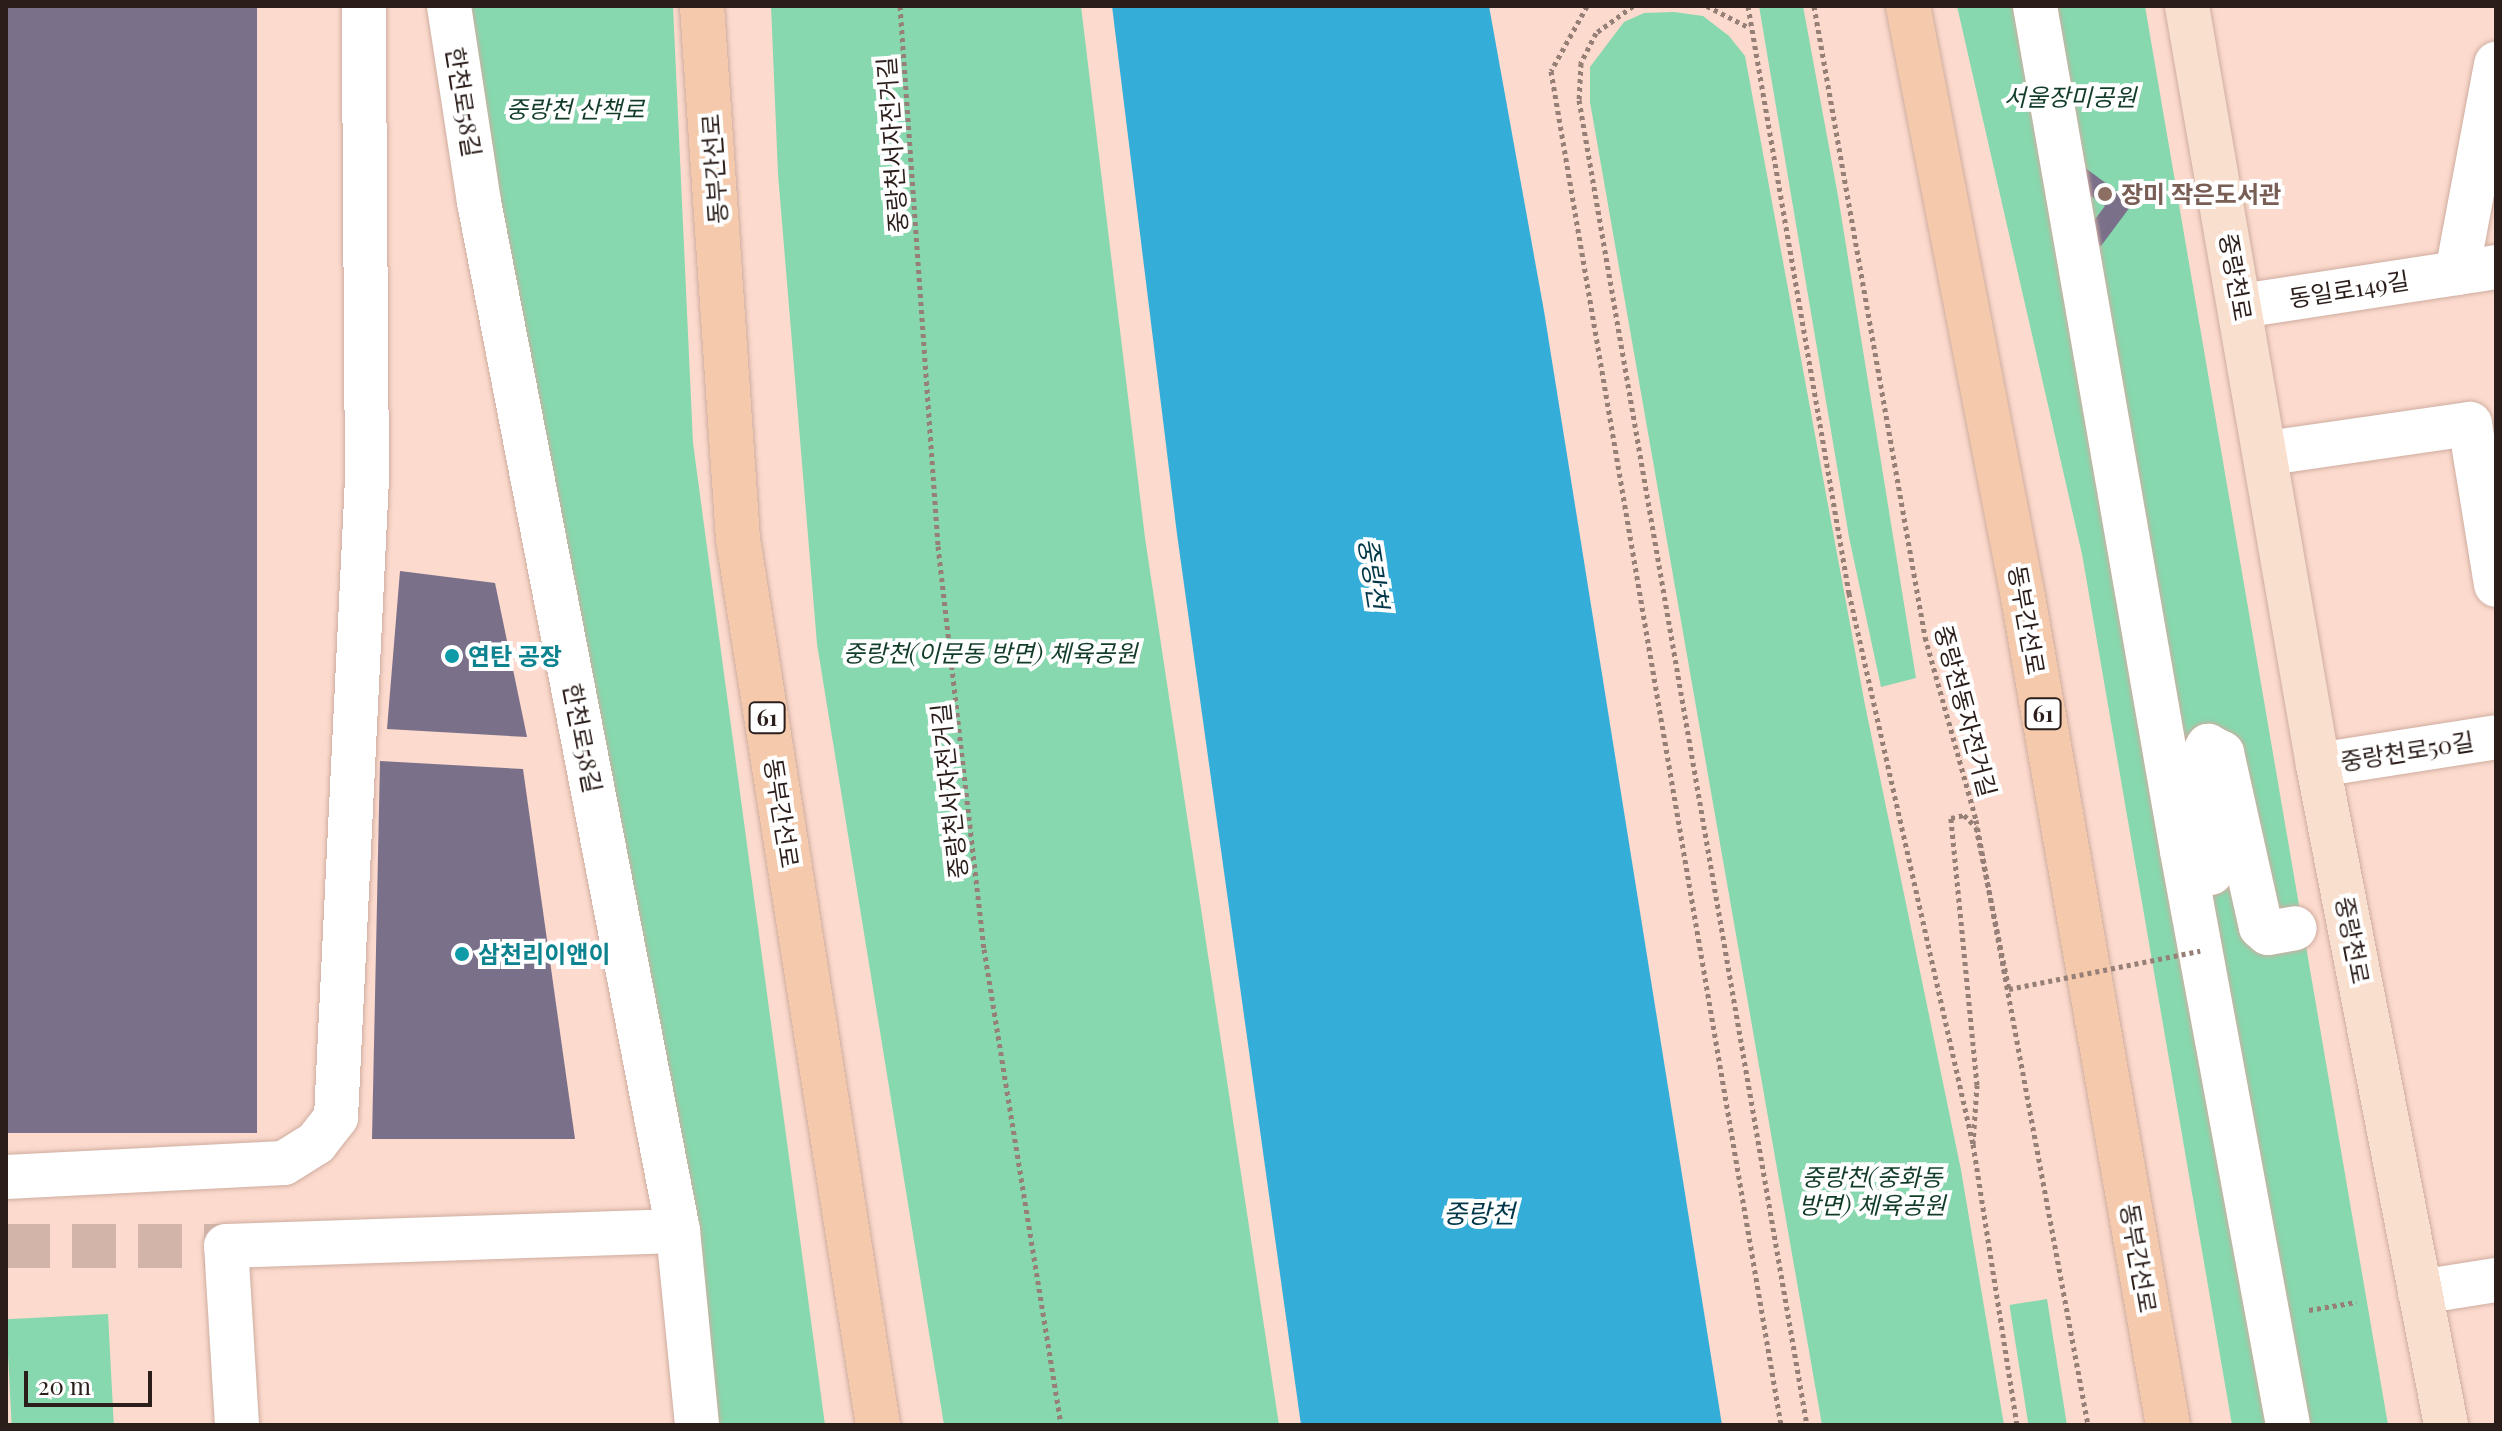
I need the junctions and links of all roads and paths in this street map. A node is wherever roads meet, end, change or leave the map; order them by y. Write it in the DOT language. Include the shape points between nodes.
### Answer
graph roads {
  1 [pos="364,6"];
  2 [pos="449,6"];
  3 [pos="702,6"];
  4 [pos="900,6"];
  5 [pos="1587,6"];
  6 [pos="1633,6"];
  7 [pos="1707,6"];
  8 [pos="1748,6"];
  9 [pos="1814,6"];
  10 [pos="1908,6"];
  11 [pos="2035,6"];
  12 [pos="2187,6"];
  13 [pos="1751,28"];
  14 [pos="2496,64"];
  15 [pos="2477,270"];
  16 [pos="2242,306"];
  17 [pos="2268,453"];
  18 [pos="2496,585"];
  19 [pos="2496,737"];
  20 [pos="2318,765"];
  21 [pos="2295,928"];
  22 [pos="2200,951"];
  23 [pos="1973,1144"];
  24 [pos="6,1177"];
  25 [pos="678,1231"];
  26 [pos="2496,1280"];
  27 [pos="2420,1292"];
  28 [pos="237,1425"];
  29 [pos="697,1425"];
  30 [pos="878,1425"];
  31 [pos="1061,1425"];
  32 [pos="1781,1425"];
  33 [pos="1807,1425"];
  34 [pos="2017,1425"];
  35 [pos="2088,1425"];
  36 [pos="2168,1425"];
  37 [pos="2288,1425"];
  38 [pos="2446,1425"];
  1 -- 24 [label="street" via="367,479 336,1117 316,1143 284,1163"];
  2 -- 25 [label="street, 한천로58길" via="479,202"];
  3 -- 30 [label="highway, 동부간선로 / 61" via="738,539"];
  4 -- 31 [label="path, 중랑천서자전거길" via="938,546 984,949"];
  5 -- 32 [label="path" via="1551,71"];
  6 -- 33 [label="path" via="1596,33 1581,63 1579,100"];
  7 -- 13 [label="path"];
  8 -- 13 [label="path"];
  9 -- 35 [label="path, 중랑천동자전거길" via="1925,637 1976,820"];
  10 -- 36 [label="highway, 동부간선로 / 61" via="2023,597"];
  11 -- 22 [label="street"];
  12 -- 16 [label="main road, 중랑천로"];
  13 -- 23 [label="path" via="1849,593"];
  14 -- 15 [label="street, 동일로149길"];
  15 -- 16 [label="street, 동일로149길"];
  16 -- 17 [label="main road, 중랑천로"];
  17 -- 18 [label="street" via="2470,424"];
  17 -- 20 [label="main road, 중랑천로"];
  19 -- 20 [label="street, 중랑천로50길"];
  20 -- 27 [label="main road, 중랑천로"];
  21 -- 22 [label="street" via="2268,933 2261,927 2222,753 2208,746 2202,757 2215,934 2209,947"];
  22 -- 23 [label="path, bridge" via="2009,989 1976,827 1964,815 1951,818 1977,1085"];
  22 -- 37 [label="street"];
  23 -- 34 [label="path"];
  25 -- 28 [label="street" via="226,1246"];
  25 -- 29 [label="street, 한천로58길"];
  26 -- 27 [label="street"];
  27 -- 38 [label="main road, 중랑천로"];
}
